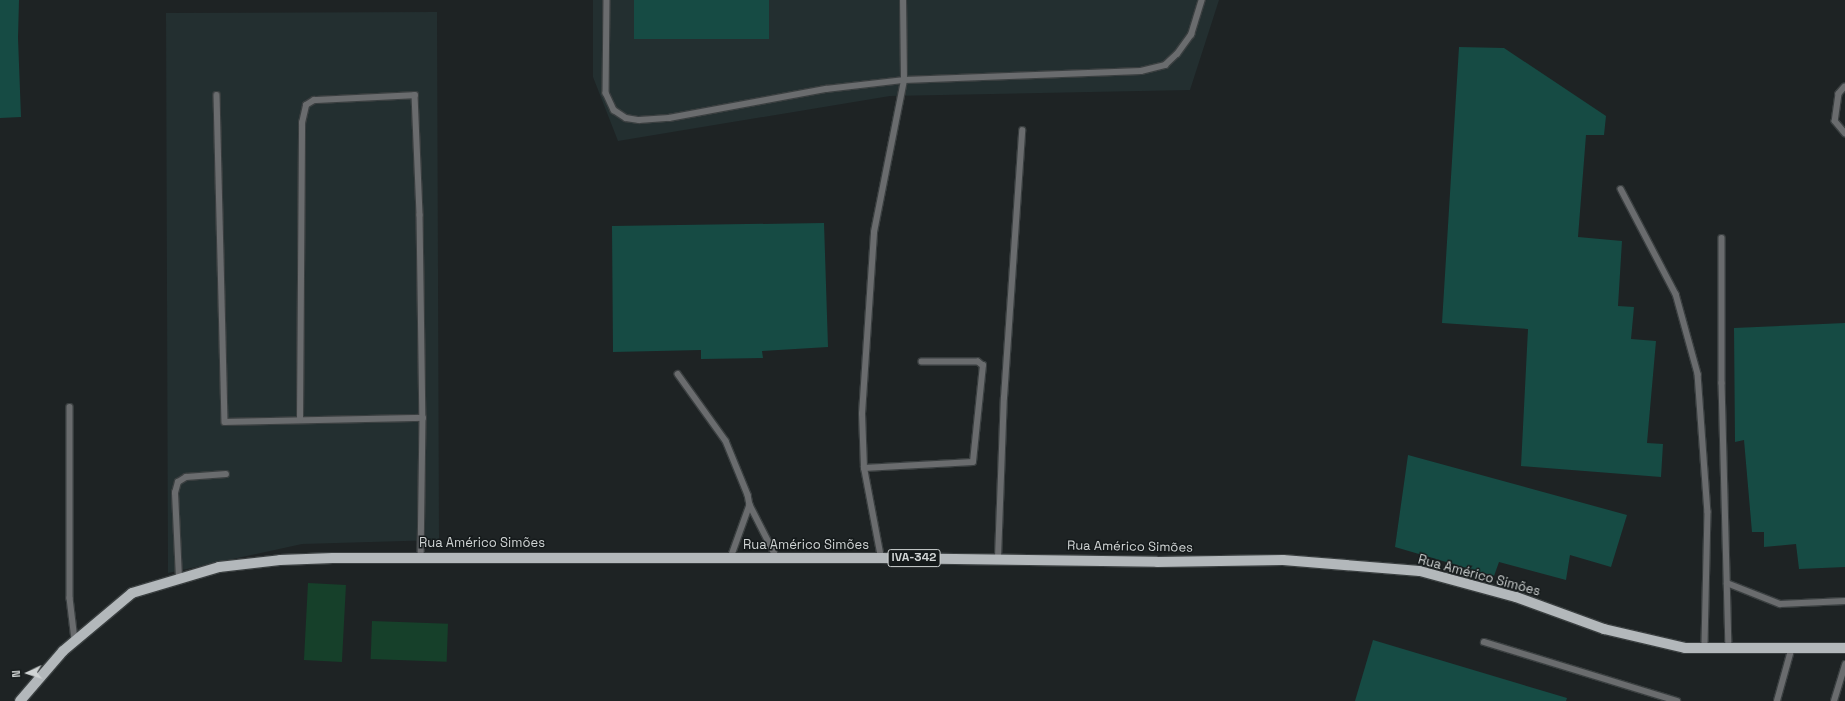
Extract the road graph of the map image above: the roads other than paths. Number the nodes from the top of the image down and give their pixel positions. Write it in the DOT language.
graph roads {
  1 [pos="606,0"];
  2 [pos="903,0"];
  3 [pos="1202,0"];
  4 [pos="904,80"];
  5 [pos="1845,87"];
  6 [pos="217,95"];
  7 [pos="1022,131"];
  8 [pos="1845,133"];
  9 [pos="1621,189"];
  10 [pos="1722,238"];
  11 [pos="922,362"];
  12 [pos="678,374"];
  13 [pos="70,407"];
  14 [pos="423,418"];
  15 [pos="300,420"];
  16 [pos="864,468"];
  17 [pos="226,474"];
  18 [pos="750,505"];
  19 [pos="421,556"];
  20 [pos="731,558"];
  21 [pos="777,558"];
  22 [pos="882,558"];
  23 [pos="998,558"];
  24 [pos="179,578"];
  25 [pos="1727,583"];
  26 [pos="1845,602"];
  27 [pos="75,640"];
  28 [pos="1484,642"];
  29 [pos="1705,647"];
  30 [pos="1729,647"];
  31 [pos="1792,648"];
  32 [pos="1845,648"];
  33 [pos="1845,665"];
  34 [pos="20,701"];
  35 [pos="1677,701"];
  36 [pos="1777,701"];
  37 [pos="1834,701"];
  1 -- 4 [label="lane"];
  2 -- 4 [label="lane"];
  3 -- 4 [label="lane"];
  4 -- 16 [label="lane"];
  5 -- 8 [label="lane"];
  6 -- 15 [label="lane"];
  7 -- 23 [label="lane"];
  9 -- 29 [label="lane"];
  10 -- 25 [label="lane"];
  11 -- 16 [label="lane"];
  12 -- 18 [label="lane"];
  13 -- 27 [label="lane"];
  14 -- 15 [label="lane"];
  14 -- 15 [label="lane"];
  14 -- 19 [label="lane"];
  16 -- 22 [label="lane"];
  17 -- 24 [label="lane"];
  18 -- 20 [label="lane"];
  18 -- 21 [label="lane"];
  19 -- 20 [label="main road, Rua Américo Simões / IVA-342"];
  19 -- 24 [label="main road, Rua Américo Simões / IVA-342"];
  20 -- 21 [label="main road, Rua Américo Simões / IVA-342"];
  21 -- 22 [label="main road, Rua Américo Simões / IVA-342"];
  22 -- 23 [label="main road, Rua Américo Simões / IVA-342"];
  23 -- 29 [label="main road, Rua Américo Simões / IVA-342"];
  24 -- 27 [label="main road, Rua Américo Simões / IVA-342"];
  25 -- 26 [label="lane"];
  25 -- 30 [label="lane"];
  27 -- 34 [label="main road, Rua Américo Simões / IVA-342"];
  28 -- 35 [label="lane"];
  29 -- 30 [label="main road, Rua Américo Simões / IVA-342"];
  30 -- 31 [label="main road, Rua Américo Simões / IVA-342"];
  31 -- 32 [label="main road, Rua Américo Simões / IVA-342"];
  31 -- 36 [label="lane"];
  33 -- 37 [label="lane"];
}
